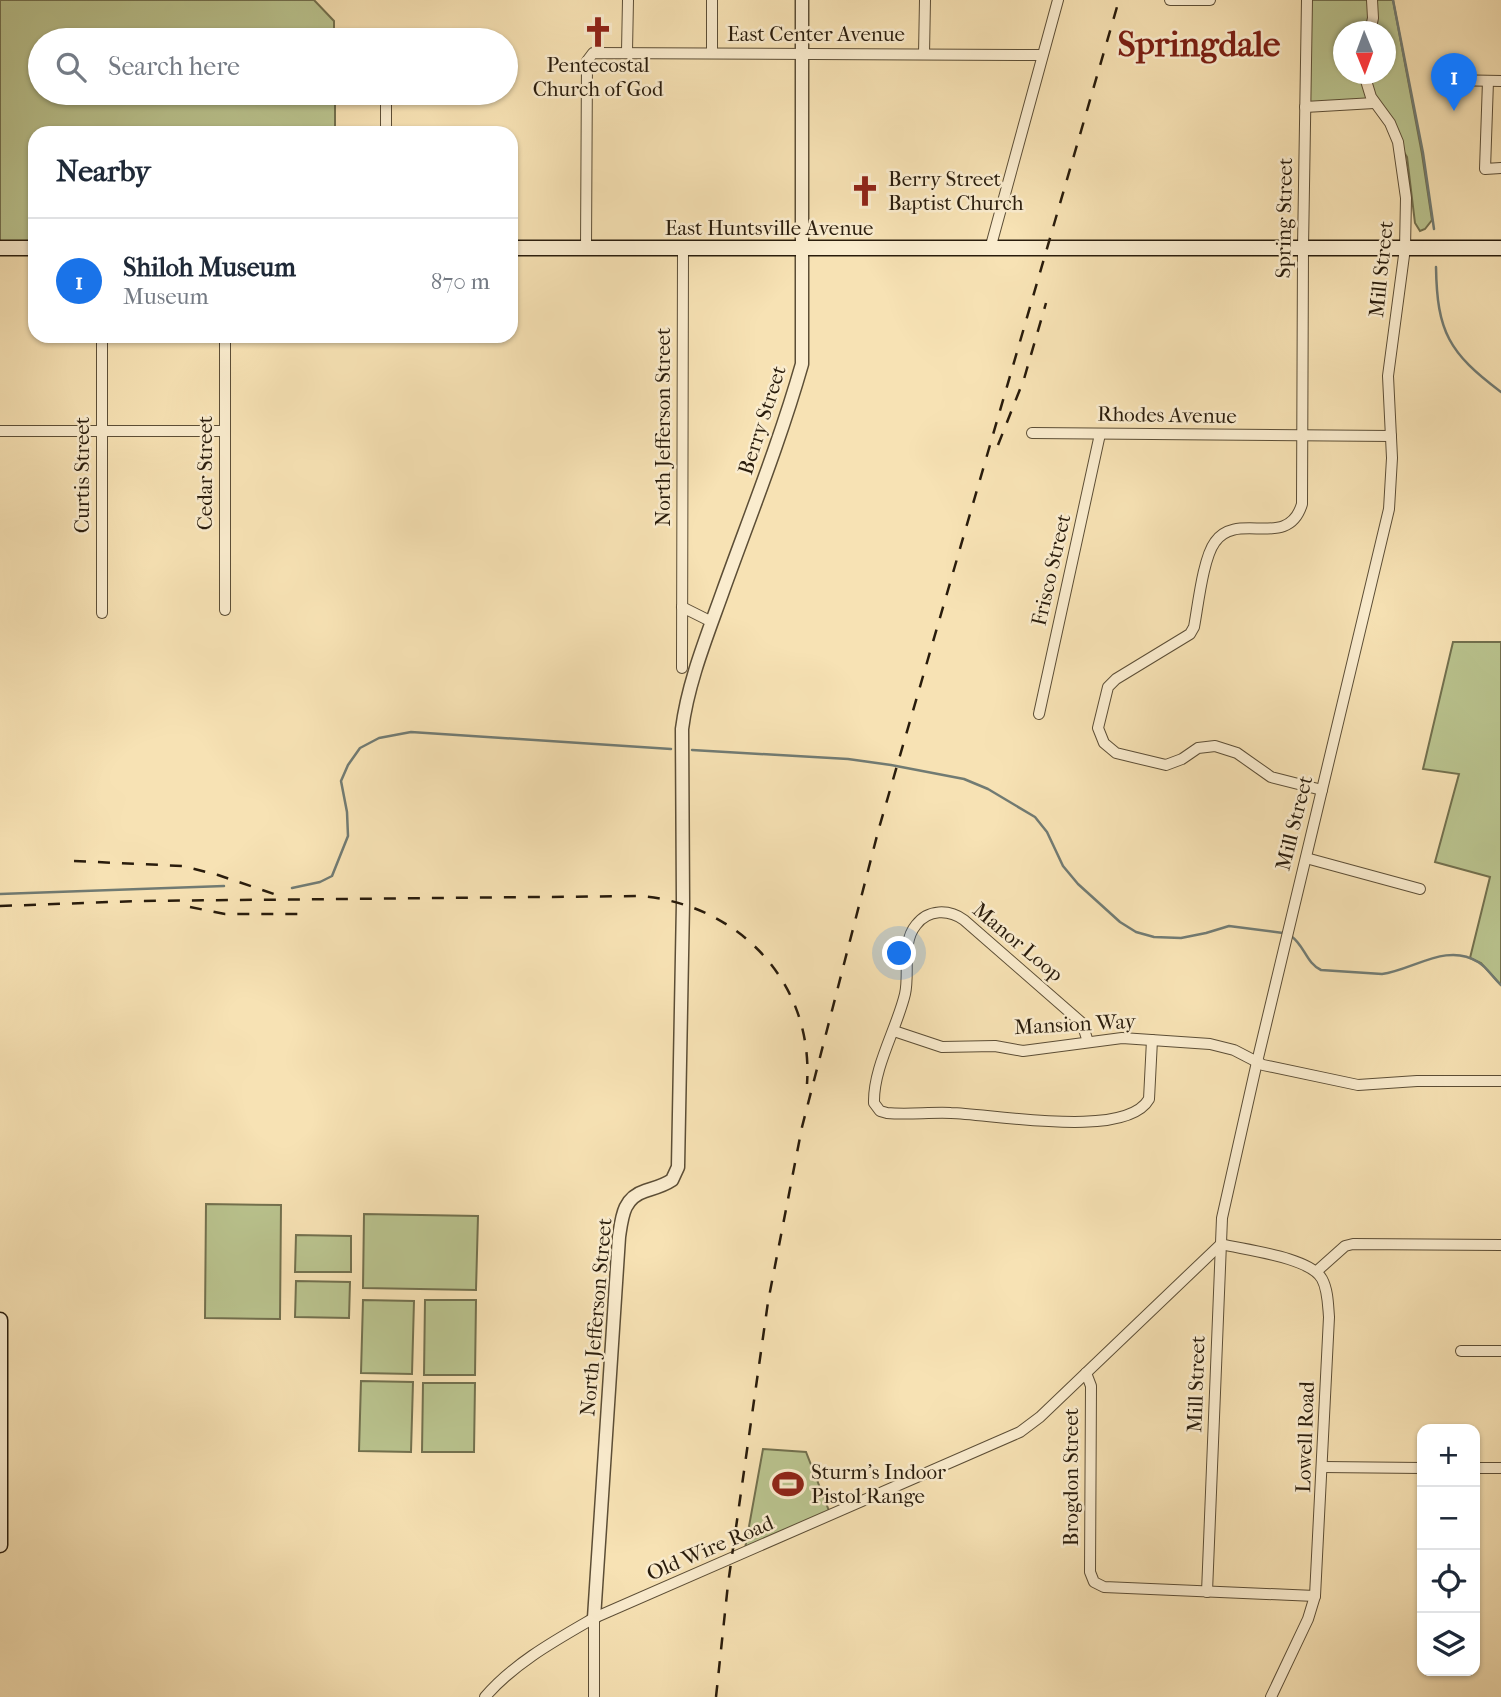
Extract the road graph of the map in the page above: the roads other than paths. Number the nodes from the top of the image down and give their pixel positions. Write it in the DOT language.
graph roads {
  1 [pos="628,0"];
  2 [pos="712,0"];
  3 [pos="802,0"];
  4 [pos="926,0"];
  5 [pos="1058,0"];
  6 [pos="1170,0"];
  7 [pos="1210,0"];
  8 [pos="1307,0"];
  9 [pos="1372,0"];
  10 [pos="1372,21"];
  11 [pos="627,51"];
  12 [pos="712,52"];
  13 [pos="802,52"];
  14 [pos="924,54"];
  15 [pos="1042,55"];
  16 [pos="1447,80"];
  17 [pos="1488,81"];
  18 [pos="1501,81"];
  19 [pos="1367,84"];
  20 [pos="1374,103"];
  21 [pos="386,105"];
  22 [pos="1305,107"];
  23 [pos="386,126"];
  24 [pos="1501,169"];
  25 [pos="0,248"];
  26 [pos="28,248"];
  27 [pos="518,248"];
  28 [pos="586,248"];
  29 [pos="683,248"];
  30 [pos="1303,248"];
  31 [pos="1405,248"];
  32 [pos="1501,248"];
  33 [pos="803,249"];
  34 [pos="990,249"];
  35 [pos="102,343"];
  36 [pos="225,343"];
  37 [pos="0,431"];
  38 [pos="102,431"];
  39 [pos="225,431"];
  40 [pos="1032,433"];
  41 [pos="1100,434"];
  42 [pos="1302,436"];
  43 [pos="1391,436"];
  44 [pos="682,607"];
  45 [pos="225,610"];
  46 [pos="102,613"];
  47 [pos="712,622"];
  48 [pos="682,668"];
  49 [pos="1039,714"];
  50 [pos="681,755"];
  51 [pos="1322,790"];
  52 [pos="1306,858"];
  53 [pos="1420,889"];
  54 [pos="894,1031"];
  55 [pos="1152,1040"];
  56 [pos="1088,1042"];
  57 [pos="1257,1062"];
  58 [pos="1501,1081"];
  59 [pos="1220,1244"];
  60 [pos="1501,1245"];
  61 [pos="1317,1271"];
  62 [pos="0,1320"];
  63 [pos="1461,1351"];
  64 [pos="1501,1351"];
  65 [pos="1086,1373"];
  66 [pos="1323,1467"];
  67 [pos="1417,1468"];
  68 [pos="1480,1468"];
  69 [pos="1501,1468"];
  70 [pos="0,1545"];
  71 [pos="1207,1592"];
  72 [pos="1315,1596"];
  73 [pos="594,1618"];
  74 [pos="485,1697"];
  75 [pos="594,1697"];
  76 [pos="1271,1697"];
  1 -- 11 [label="street"];
  2 -- 12 [label="street"];
  3 -- 13 [label="street, Berry Street"];
  4 -- 14 [label="street"];
  5 -- 15 [label="street"];
  6 -- 7 [label="street"];
  8 -- 22 [label="street, Spring Street"];
  9 -- 10 [label="street"];
  11 -- 12 [label="street, East Center Avenue"];
  11 -- 28 [label="street, East Center Avenue"];
  12 -- 13 [label="street, East Center Avenue"];
  13 -- 14 [label="street, East Center Avenue"];
  13 -- 33 [label="street, Berry Street"];
  14 -- 15 [label="street, East Center Avenue"];
  15 -- 34 [label="street"];
  16 -- 17 [label="street"];
  17 -- 18 [label="street"];
  17 -- 24 [label="street"];
  19 -- 20 [label="street, Mill Street"];
  20 -- 22 [label="street"];
  20 -- 31 [label="street, Mill Street"];
  21 -- 23 [label="street"];
  22 -- 30 [label="street, Spring Street"];
  25 -- 26 [label="main road"];
  27 -- 28 [label="main road, East Huntsville Avenue"];
  28 -- 29 [label="main road, East Huntsville Avenue"];
  29 -- 33 [label="main road, East Huntsville Avenue"];
  29 -- 44 [label="street, North Jefferson Street"];
  30 -- 31 [label="main road, East Huntsville Avenue"];
  30 -- 34 [label="main road, East Huntsville Avenue"];
  30 -- 42 [label="street, Spring Street"];
  31 -- 32 [label="main road, East Huntsville Avenue"];
  31 -- 43 [label="street, Mill Street"];
  33 -- 34 [label="main road, East Huntsville Avenue"];
  33 -- 47 [label="street, Berry Street"];
  35 -- 38 [label="street, Curtis Street"];
  36 -- 39 [label="street, Cedar Street"];
  37 -- 38 [label="street"];
  38 -- 39 [label="street"];
  38 -- 46 [label="street, Curtis Street"];
  39 -- 45 [label="street, Cedar Street"];
  40 -- 41 [label="street, Rhodes Avenue"];
  41 -- 42 [label="street, Rhodes Avenue"];
  41 -- 49 [label="street, Frisco Street"];
  42 -- 43 [label="street, Rhodes Avenue"];
  42 -- 51 [label="street"];
  43 -- 51 [label="street, Mill Street"];
  44 -- 47 [label="street"];
  44 -- 48 [label="street, North Jefferson Street"];
  47 -- 50 [label="street, Berry Street"];
  50 -- 73 [label="street, North Jefferson Street"];
  51 -- 52 [label="street, Mill Street"];
  52 -- 53 [label="street"];
  52 -- 57 [label="street, Mill Street"];
  54 -- 55 [label="street, Manor Loop"];
  54 -- 56 [label="street, Mansion Way"];
  54 -- 56 [label="street, Manor Loop"];
  55 -- 56 [label="street, Mansion Way"];
  55 -- 57 [label="street, Mansion Way"];
  57 -- 58 [label="street, Mansion Way"];
  57 -- 59 [label="street, Mill Street"];
  59 -- 61 [label="street"];
  59 -- 65 [label="street, Old Wire Road"];
  59 -- 71 [label="street, Mill Street"];
  60 -- 61 [label="street"];
  61 -- 66 [label="street, Lowell Road"];
  62 -- 70 [label="main road"];
  63 -- 64 [label="street"];
  65 -- 71 [label="street, Brogdon Street"];
  65 -- 73 [label="street, Old Wire Road"];
  66 -- 67 [label="street"];
  66 -- 72 [label="street, Lowell Road"];
  68 -- 69 [label="street"];
  71 -- 72 [label="street"];
  72 -- 76 [label="street, Lowell Road"];
  73 -- 74 [label="street, Old Wire Road"];
  73 -- 75 [label="street"];
}
